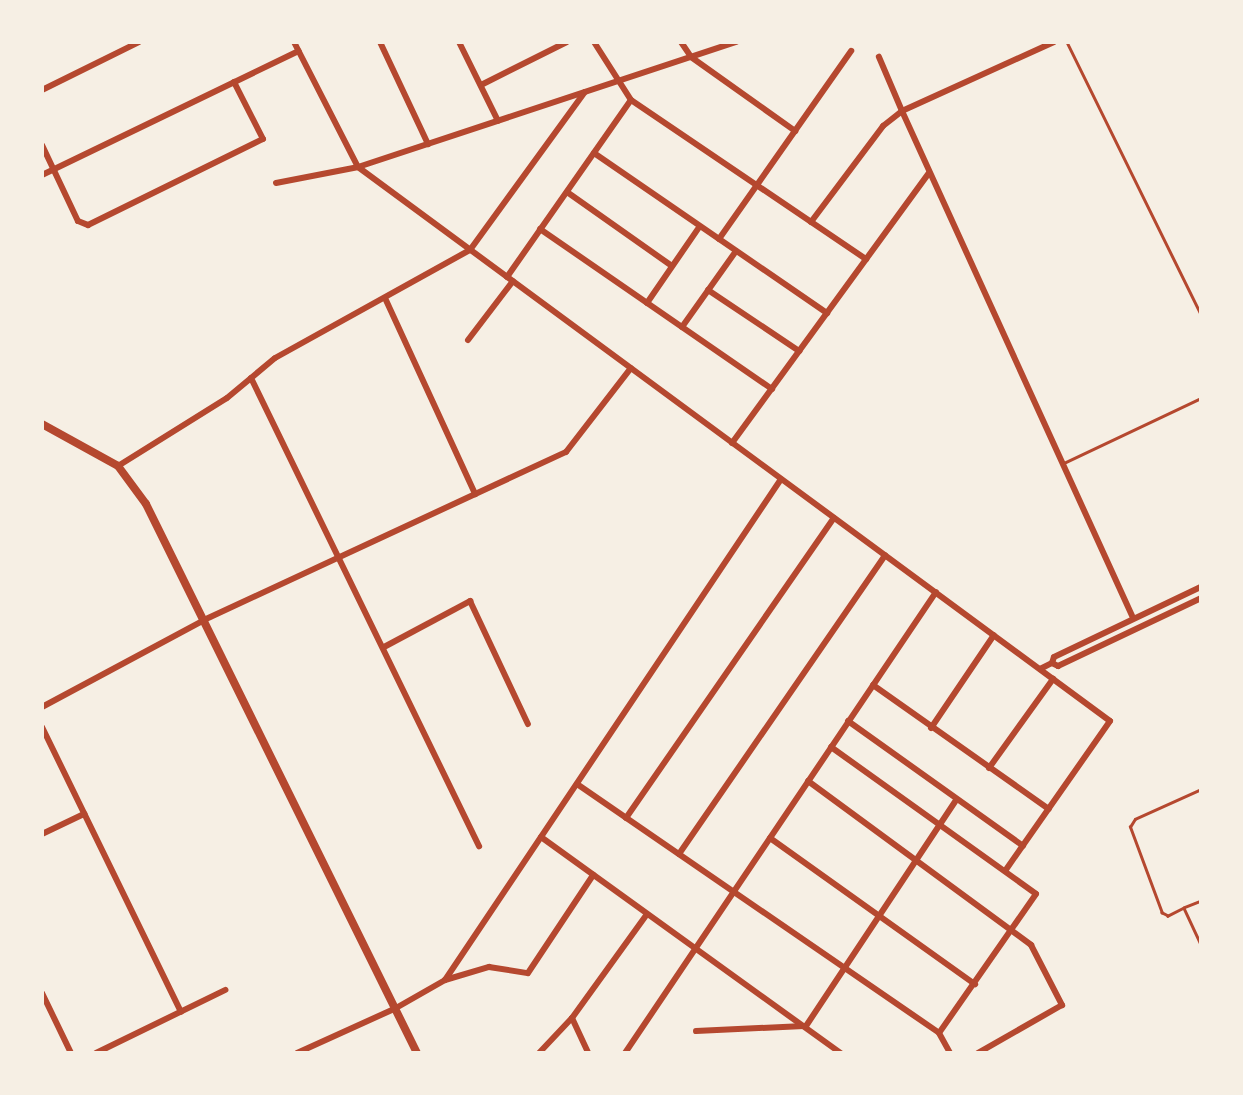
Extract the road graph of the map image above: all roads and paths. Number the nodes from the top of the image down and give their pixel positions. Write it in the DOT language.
graph roads {
  1 [pos="139,42"];
  2 [pos="294,42"];
  3 [pos="380,42"];
  4 [pos="459,42"];
  5 [pos="567,42"];
  6 [pos="594,42"];
  7 [pos="681,42"];
  8 [pos="737,42"];
  9 [pos="1054,42"];
  10 [pos="1067,42"];
  11 [pos="299,51"];
  12 [pos="851,51"];
  13 [pos="691,57"];
  14 [pos="879,57"];
  15 [pos="617,81"];
  16 [pos="234,82"];
  17 [pos="481,85"];
  18 [pos="42,90"];
  19 [pos="585,92"];
  20 [pos="631,100"];
  21 [pos="902,111"];
  22 [pos="498,121"];
  23 [pos="795,131"];
  24 [pos="428,144"];
  25 [pos="42,145"];
  26 [pos="594,153"];
  27 [pos="358,167"];
  28 [pos="54,169"];
  29 [pos="929,173"];
  30 [pos="42,175"];
  31 [pos="276,183"];
  32 [pos="757,185"];
  33 [pos="567,192"];
  34 [pos="811,222"];
  35 [pos="700,226"];
  36 [pos="540,229"];
  37 [pos="719,239"];
  38 [pos="470,250"];
  39 [pos="736,251"];
  40 [pos="866,259"];
  41 [pos="672,266"];
  42 [pos="510,279"];
  43 [pos="708,290"];
  44 [pos="385,298"];
  45 [pos="647,303"];
  46 [pos="827,313"];
  47 [pos="1201,314"];
  48 [pos="682,327"];
  49 [pos="468,340"];
  50 [pos="799,351"];
  51 [pos="631,368"];
  52 [pos="251,379"];
  53 [pos="772,389"];
  54 [pos="1201,398"];
  55 [pos="42,424"];
  56 [pos="732,443"];
  57 [pos="1065,463"];
  58 [pos="118,466"];
  59 [pos="781,479"];
  60 [pos="475,494"];
  61 [pos="834,518"];
  62 [pos="885,555"];
  63 [pos="340,557"];
  64 [pos="1201,587"];
  65 [pos="936,592"];
  66 [pos="1201,598"];
  67 [pos="1133,618"];
  68 [pos="206,620"];
  69 [pos="993,635"];
  70 [pos="384,647"];
  71 [pos="1052,663"];
  72 [pos="1040,669"];
  73 [pos="1053,679"];
  74 [pos="873,685"];
  75 [pos="42,707"];
  76 [pos="848,721"];
  77 [pos="527,724"];
  78 [pos="42,727"];
  79 [pos="931,728"];
  80 [pos="831,747"];
  81 [pos="989,768"];
  82 [pos="808,781"];
  83 [pos="577,784"];
  84 [pos="1201,789"];
  85 [pos="956,800"];
  86 [pos="1049,809"];
  87 [pos="84,814"];
  88 [pos="626,818"];
  89 [pos="939,824"];
  90 [pos="42,834"];
  91 [pos="541,836"];
  92 [pos="770,838"];
  93 [pos="478,846"];
  94 [pos="1023,846"];
  95 [pos="679,854"];
  96 [pos="916,859"];
  97 [pos="1005,871"];
  98 [pos="593,875"];
  99 [pos="734,892"];
  100 [pos="1201,901"];
  101 [pos="1184,908"];
  102 [pos="647,914"];
  103 [pos="879,915"];
  104 [pos="1014,929"];
  105 [pos="1201,944"];
  106 [pos="695,949"];
  107 [pos="844,968"];
  108 [pos="445,980"];
  109 [pos="975,984"];
  110 [pos="225,990"];
  111 [pos="42,993"];
  112 [pos="396,1008"];
  113 [pos="181,1012"];
  114 [pos="572,1018"];
  115 [pos="806,1026"];
  116 [pos="696,1031"];
  117 [pos="939,1033"];
  118 [pos="71,1053"];
  119 [pos="96,1053"];
  120 [pos="297,1053"];
  121 [pos="417,1053"];
  122 [pos="539,1053"];
  123 [pos="588,1053"];
  124 [pos="625,1053"];
  125 [pos="841,1053"];
  126 [pos="950,1053"];
  127 [pos="978,1053"];
  1 -- 18 [label="street"];
  2 -- 11 [label="street"];
  3 -- 24 [label="street"];
  4 -- 17 [label="street"];
  5 -- 17 [label="street"];
  6 -- 15 [label="street"];
  7 -- 13 [label="street"];
  8 -- 13 [label="street"];
  9 -- 21 [label="street"];
  10 -- 47 [label="lane"];
  11 -- 16 [label="street"];
  11 -- 27 [label="street"];
  12 -- 23 [label="street"];
  13 -- 15 [label="street"];
  13 -- 23 [label="street"];
  14 -- 21 [label="street"];
  15 -- 19 [label="street"];
  15 -- 20 [label="street"];
  16 -- 28 [label="street"];
  16 -- 28 [label="street"];
  17 -- 22 [label="street"];
  19 -- 22 [label="street"];
  19 -- 38 [label="street"];
  20 -- 26 [label="street"];
  20 -- 32 [label="street"];
  21 -- 29 [label="street"];
  21 -- 34 [label="street"];
  22 -- 24 [label="street"];
  23 -- 32 [label="street"];
  24 -- 27 [label="street"];
  25 -- 28 [label="street"];
  26 -- 33 [label="street"];
  26 -- 35 [label="street"];
  27 -- 31 [label="street"];
  27 -- 38 [label="street"];
  28 -- 30 [label="street"];
  29 -- 40 [label="street"];
  29 -- 57 [label="street"];
  32 -- 34 [label="street"];
  32 -- 37 [label="street"];
  33 -- 36 [label="street"];
  33 -- 41 [label="street"];
  34 -- 40 [label="street"];
  35 -- 37 [label="street"];
  35 -- 41 [label="street"];
  36 -- 42 [label="street"];
  36 -- 45 [label="street"];
  37 -- 39 [label="street"];
  38 -- 42 [label="street"];
  38 -- 44 [label="street"];
  39 -- 43 [label="street"];
  39 -- 46 [label="street"];
  40 -- 46 [label="street"];
  41 -- 45 [label="street"];
  42 -- 49 [label="street"];
  42 -- 51 [label="street"];
  43 -- 48 [label="street"];
  43 -- 50 [label="street"];
  44 -- 52 [label="street"];
  44 -- 60 [label="street"];
  45 -- 48 [label="street"];
  46 -- 50 [label="street"];
  48 -- 53 [label="street"];
  50 -- 53 [label="street"];
  51 -- 56 [label="street"];
  51 -- 60 [label="street"];
  52 -- 58 [label="street"];
  52 -- 63 [label="street"];
  53 -- 56 [label="street"];
  54 -- 57 [label="lane"];
  55 -- 58 [label="street"];
  56 -- 59 [label="street"];
  57 -- 67 [label="street"];
  58 -- 68 [label="street"];
  59 -- 61 [label="street"];
  59 -- 83 [label="street"];
  60 -- 63 [label="street"];
  61 -- 62 [label="street"];
  61 -- 88 [label="street"];
  62 -- 65 [label="street"];
  62 -- 95 [label="street"];
  63 -- 68 [label="street"];
  63 -- 70 [label="street"];
  64 -- 67 [label="street"];
  65 -- 69 [label="street"];
  65 -- 74 [label="street"];
  66 -- 71 [label="street"];
  67 -- 71 [label="street"];
  68 -- 75 [label="street"];
  68 -- 112 [label="street"];
  69 -- 72 [label="street"];
  69 -- 79 [label="street"];
  70 -- 77 [label="street"];
  70 -- 93 [label="street"];
  71 -- 72 [label="street"];
  72 -- 73 [label="street"];
  73 -- 81 [label="street"];
  73 -- 86 [label="street"];
  74 -- 76 [label="street"];
  74 -- 79 [label="street"];
  76 -- 80 [label="street"];
  76 -- 85 [label="street"];
  78 -- 87 [label="street"];
  79 -- 81 [label="street"];
  80 -- 82 [label="street"];
  80 -- 89 [label="street"];
  81 -- 86 [label="street"];
  82 -- 92 [label="street"];
  82 -- 96 [label="street"];
  83 -- 88 [label="street"];
  83 -- 91 [label="street"];
  84 -- 101 [label="lane"];
  85 -- 89 [label="street"];
  85 -- 94 [label="street"];
  86 -- 94 [label="street"];
  87 -- 90 [label="street"];
  87 -- 113 [label="street"];
  88 -- 95 [label="street"];
  89 -- 96 [label="street"];
  89 -- 97 [label="street"];
  91 -- 98 [label="street"];
  91 -- 108 [label="street"];
  92 -- 99 [label="street"];
  92 -- 103 [label="street"];
  94 -- 97 [label="street"];
  95 -- 99 [label="street"];
  96 -- 103 [label="street"];
  96 -- 104 [label="street"];
  97 -- 104 [label="street"];
  98 -- 102 [label="street"];
  98 -- 108 [label="street"];
  99 -- 106 [label="street"];
  99 -- 107 [label="street"];
  100 -- 101 [label="lane"];
  101 -- 105 [label="lane"];
  102 -- 106 [label="street"];
  102 -- 114 [label="street"];
  103 -- 107 [label="street"];
  103 -- 109 [label="street"];
  104 -- 109 [label="street"];
  104 -- 127 [label="street"];
  106 -- 115 [label="street"];
  106 -- 124 [label="street"];
  107 -- 115 [label="street"];
  107 -- 117 [label="street"];
  108 -- 112 [label="street"];
  109 -- 117 [label="street"];
  110 -- 113 [label="street"];
  111 -- 118 [label="street"];
  112 -- 120 [label="street"];
  112 -- 121 [label="street"];
  113 -- 119 [label="street"];
  114 -- 122 [label="street"];
  114 -- 123 [label="street"];
  115 -- 116 [label="street"];
  115 -- 125 [label="street"];
  117 -- 126 [label="street"];
}
